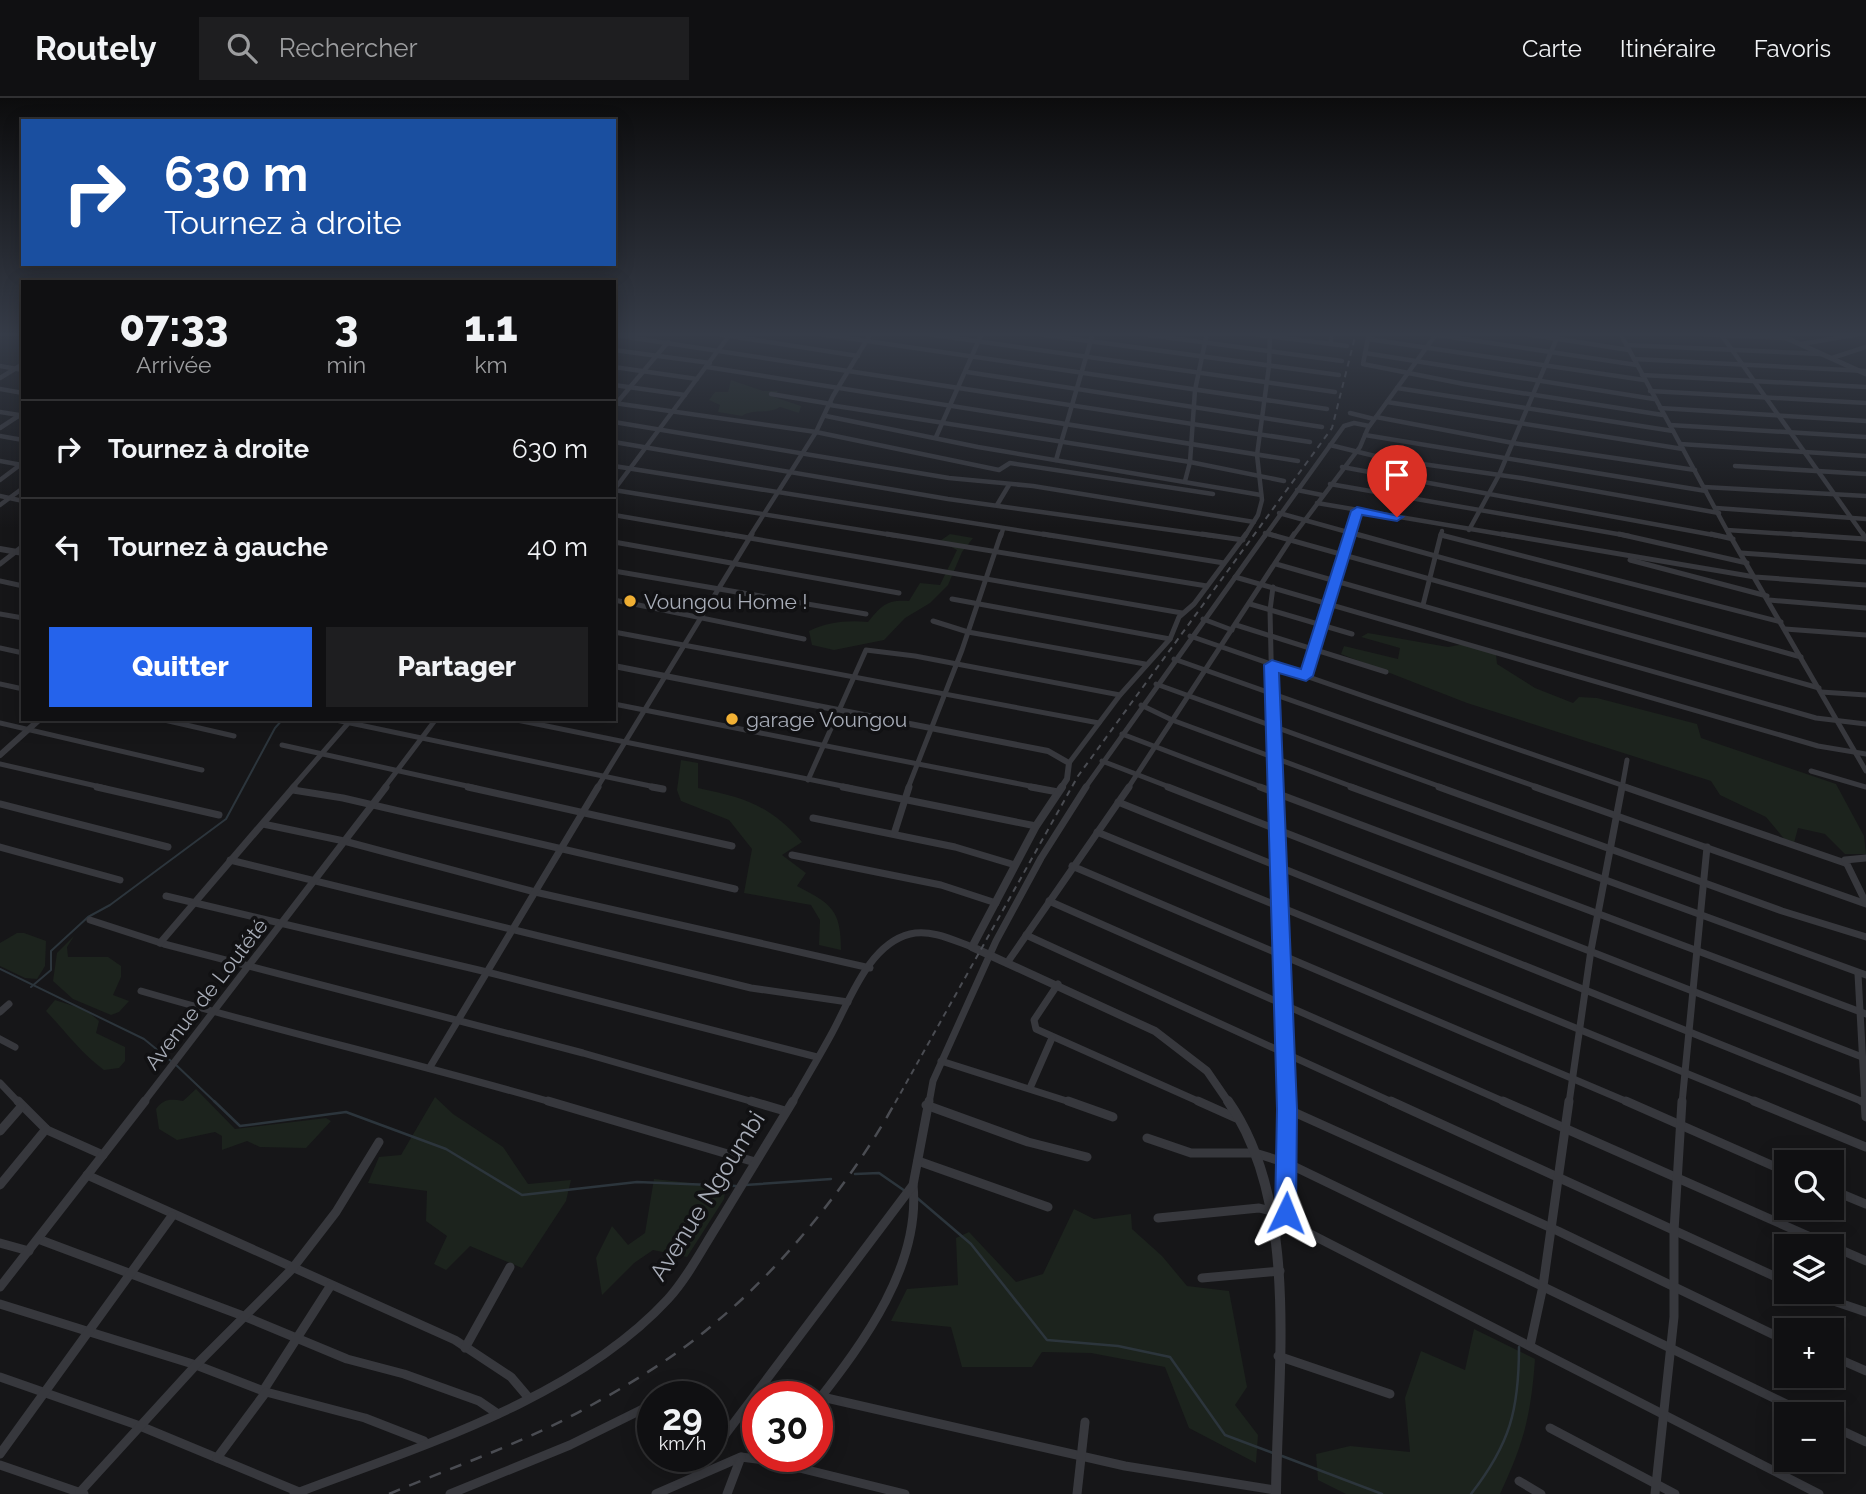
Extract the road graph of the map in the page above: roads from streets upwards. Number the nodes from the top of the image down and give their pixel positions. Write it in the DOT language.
graph roads {
  1 [pos="683,398"];
  2 [pos="793,398"];
  3 [pos="833,398"];
  4 [pos="899,398"];
  5 [pos="954,398"];
  6 [pos="1014,398"];
  7 [pos="1072,398"];
  8 [pos="1136,398"];
  9 [pos="1195,398"];
  10 [pos="1257,398"];
  11 [pos="1390,398"];
  12 [pos="1460,398"];
  13 [pos="1531,398"];
  14 [pos="1558,398"];
  15 [pos="1649,398"];
  16 [pos="1767,398"];
  17 [pos="1770,398"];
  18 [pos="1264,399"];
  19 [pos="1654,399"];
  20 [pos="1387,402"];
  21 [pos="1866,403"];
  22 [pos="616,404"];
  23 [pos="830,405"];
  24 [pos="951,406"];
  25 [pos="1069,407"];
  26 [pos="1194,407"];
  27 [pos="1660,408"];
  28 [pos="1327,409"];
  29 [pos="1527,409"];
  30 [pos="0,412"];
  31 [pos="673,412"];
  32 [pos="1350,413"];
  33 [pos="21,415"];
  34 [pos="1663,415"];
  35 [pos="1779,415"];
  36 [pos="21,416"];
  37 [pos="826,416"];
  38 [pos="1262,417"];
  39 [pos="1375,418"];
  40 [pos="1866,421"];
  41 [pos="616,422"];
  42 [pos="943,424"];
  43 [pos="1065,425"];
  44 [pos="1521,425"];
  45 [pos="1194,426"];
  46 [pos="1369,426"];
  47 [pos="1322,427"];
  48 [pos="0,428"];
  49 [pos="1671,428"];
  50 [pos="660,429"];
  51 [pos="816,432"];
  52 [pos="1792,433"];
  53 [pos="1260,435"];
  54 [pos="1365,435"];
  55 [pos="0,436"];
  56 [pos="936,437"];
  57 [pos="1866,437"];
  58 [pos="21,440"];
  59 [pos="616,442"];
  60 [pos="1310,442"];
  61 [pos="1060,443"];
  62 [pos="1513,443"];
  63 [pos="963,444"];
  64 [pos="1191,444"];
  65 [pos="1330,445"];
  66 [pos="1681,446"];
  67 [pos="647,447"];
  68 [pos="802,451"];
  69 [pos="1805,451"];
  70 [pos="1355,452"];
  71 [pos="1257,455"];
  72 [pos="1866,456"];
  73 [pos="1506,458"];
  74 [pos="956,460"];
  75 [pos="1056,460"];
  76 [pos="0,461"];
  77 [pos="1298,461"];
  78 [pos="1190,462"];
  79 [pos="21,465"];
  80 [pos="21,466"];
  81 [pos="616,466"];
  82 [pos="1735,466"];
  83 [pos="1342,467"];
  84 [pos="631,468"];
  85 [pos="790,470"];
  86 [pos="999,470"];
  87 [pos="1695,470"];
  88 [pos="1820,472"];
  89 [pos="1258,474"];
  90 [pos="1866,474"];
  91 [pos="1499,475"];
  92 [pos="0,480"];
  93 [pos="1185,481"];
  94 [pos="1284,481"];
  95 [pos="1330,484"];
  96 [pos="1007,485"];
  97 [pos="616,487"];
  98 [pos="1705,489"];
  99 [pos="21,490"];
  100 [pos="616,490"];
  101 [pos="1297,490"];
  102 [pos="777,492"];
  103 [pos="1213,494"];
  104 [pos="1834,494"];
  105 [pos="1261,495"];
  106 [pos="1322,495"];
  107 [pos="1489,495"];
  108 [pos="0,496"];
  109 [pos="1866,496"];
  110 [pos="10,498"];
  111 [pos="21,501"];
  112 [pos="1317,503"];
  113 [pos="0,505"];
  114 [pos="998,505"];
  115 [pos="1480,510"];
  116 [pos="1357,511"];
  117 [pos="1718,511"];
  118 [pos="1279,513"];
  119 [pos="764,514"];
  120 [pos="616,515"];
  121 [pos="1850,518"];
  122 [pos="1866,519"];
  123 [pos="1305,520"];
  124 [pos="1254,522"];
  125 [pos="1443,525"];
  126 [pos="1003,529"];
  127 [pos="1469,530"];
  128 [pos="1727,530"];
  129 [pos="1351,532"];
  130 [pos="1265,533"];
  131 [pos="1441,535"];
  132 [pos="750,537"];
  133 [pos="1291,539"];
  134 [pos="1733,539"];
  135 [pos="1866,539"];
  136 [pos="1243,540"];
  137 [pos="616,542"];
  138 [pos="0,549"];
  139 [pos="19,552"];
  140 [pos="995,553"];
  141 [pos="1609,554"];
  142 [pos="1741,554"];
  143 [pos="1344,556"];
  144 [pos="1435,556"];
  145 [pos="734,562"];
  146 [pos="1866,562"];
  147 [pos="1224,563"];
  148 [pos="1748,563"];
  149 [pos="0,564"];
  150 [pos="1276,564"];
  151 [pos="616,571"];
  152 [pos="986,577"];
  153 [pos="1235,577"];
  154 [pos="1755,577"];
  155 [pos="1336,579"];
  156 [pos="1430,580"];
  157 [pos="0,582"];
  158 [pos="1262,584"];
  159 [pos="1866,585"];
  160 [pos="21,586"];
  161 [pos="1207,586"];
  162 [pos="1273,587"];
  163 [pos="718,589"];
  164 [pos="899,593"];
  165 [pos="1768,598"];
  166 [pos="952,599"];
  167 [pos="616,600"];
  168 [pos="1327,602"];
  169 [pos="977,604"];
  170 [pos="1250,604"];
  171 [pos="1423,605"];
  172 [pos="1866,608"];
  173 [pos="1270,610"];
  174 [pos="1182,612"];
  175 [pos="0,614"];
  176 [pos="866,614"];
  177 [pos="700,616"];
  178 [pos="21,618"];
  179 [pos="1203,619"];
  180 [pos="933,621"];
  181 [pos="1320,625"];
  182 [pos="1783,626"];
  183 [pos="1234,627"];
  184 [pos="616,632"];
  185 [pos="968,632"];
  186 [pos="1352,634"];
  187 [pos="1866,635"];
  188 [pos="1190,636"];
  189 [pos="1272,637"];
  190 [pos="804,639"];
  191 [pos="1170,639"];
  192 [pos="684,644"];
  193 [pos="1221,647"];
  194 [pos="0,648"];
  195 [pos="1312,649"];
  196 [pos="21,653"];
  197 [pos="1801,657"];
  198 [pos="1174,659"];
  199 [pos="957,664"];
  200 [pos="1145,664"];
  201 [pos="1272,665"];
  202 [pos="616,666"];
  203 [pos="1205,671"];
  204 [pos="1386,672"];
  205 [pos="664,676"];
  206 [pos="853,676"];
  207 [pos="1306,676"];
  208 [pos="0,684"];
  209 [pos="1156,684"];
  210 [pos="21,689"];
  211 [pos="1820,690"];
  212 [pos="1272,694"];
  213 [pos="944,695"];
  214 [pos="1120,695"];
  215 [pos="1866,695"];
  216 [pos="1189,696"];
  217 [pos="616,704"];
  218 [pos="1141,705"];
  219 [pos="644,710"];
  220 [pos="837,710"];
  221 [pos="1172,720"];
  222 [pos="38,721"];
  223 [pos="169,721"];
  224 [pos="350,721"];
  225 [pos="355,721"];
  226 [pos="434,721"];
  227 [pos="522,721"];
  228 [pos="1838,721"];
  229 [pos="0,723"];
  230 [pos="1099,723"];
  231 [pos="1866,724"];
  232 [pos="931,726"];
  233 [pos="1272,726"];
  234 [pos="29,730"];
  235 [pos="1122,734"];
  236 [pos="234,736"];
  237 [pos="422,737"];
  238 [pos="625,741"];
  239 [pos="282,745"];
  240 [pos="822,745"];
  241 [pos="1155,747"];
  242 [pos="1856,753"];
  243 [pos="1866,754"];
  244 [pos="0,755"];
  245 [pos="322,755"];
  246 [pos="1275,759"];
  247 [pos="1627,760"];
  248 [pos="1102,761"];
  249 [pos="1069,763"];
  250 [pos="0,764"];
  251 [pos="916,764"];
  252 [pos="202,770"];
  253 [pos="398,771"];
  254 [pos="1811,771"];
  255 [pos="1866,771"];
  256 [pos="605,775"];
  257 [pos="1136,775"];
  258 [pos="808,780"];
  259 [pos="1623,785"];
  260 [pos="1866,787"];
  261 [pos="663,789"];
  262 [pos="293,790"];
  263 [pos="1058,792"];
  264 [pos="1276,794"];
  265 [pos="906,799"];
  266 [pos="1118,802"];
  267 [pos="0,804"];
  268 [pos="372,805"];
  269 [pos="582,813"];
  270 [pos="219,815"];
  271 [pos="1616,815"];
  272 [pos="813,818"];
  273 [pos="263,824"];
  274 [pos="1036,826"];
  275 [pos="1276,827"];
  276 [pos="1097,832"];
  277 [pos="894,834"];
  278 [pos="344,841"];
  279 [pos="168,846"];
  280 [pos="732,846"];
  281 [pos="0,847"];
  282 [pos="1610,847"];
  283 [pos="1707,847"];
  284 [pos="560,850"];
  285 [pos="792,855"];
  286 [pos="1866,858"];
  287 [pos="230,860"];
  288 [pos="1847,861"];
  289 [pos="1015,865"];
  290 [pos="1072,866"];
  291 [pos="1279,868"];
  292 [pos="120,880"];
  293 [pos="1604,881"];
  294 [pos="1704,881"];
  295 [pos="313,883"];
  296 [pos="735,889"];
  297 [pos="535,892"];
  298 [pos="1864,895"];
  299 [pos="166,896"];
  300 [pos="197,901"];
  301 [pos="1049,901"];
  302 [pos="996,903"];
  303 [pos="1866,903"];
  304 [pos="1280,908"];
  305 [pos="1598,916"];
  306 [pos="1700,916"];
  307 [pos="90,920"];
  308 [pos="282,923"];
  309 [pos="512,930"];
  310 [pos="1026,935"];
  311 [pos="1866,937"];
  312 [pos="160,943"];
  313 [pos="1591,950"];
  314 [pos="981,951"];
  315 [pos="1697,952"];
  316 [pos="1281,955"];
  317 [pos="1007,963"];
  318 [pos="250,966"];
  319 [pos="870,968"];
  320 [pos="487,972"];
  321 [pos="1862,974"];
  322 [pos="1058,984"];
  323 [pos="1586,990"];
  324 [pos="1693,990"];
  325 [pos="141,991"];
  326 [pos="848,1002"];
  327 [pos="9,1004"];
  328 [pos="1283,1004"];
  329 [pos="0,1012"];
  330 [pos="214,1012"];
  331 [pos="1863,1013"];
  332 [pos="458,1020"];
  333 [pos="1579,1031"];
  334 [pos="1689,1032"];
  335 [pos="1052,1038"];
  336 [pos="0,1039"];
  337 [pos="15,1047"];
  338 [pos="1283,1054"];
  339 [pos="1862,1057"];
  340 [pos="817,1058"];
  341 [pos="941,1061"];
  342 [pos="430,1067"];
  343 [pos="1864,1070"];
  344 [pos="1685,1076"];
  345 [pos="1571,1078"];
  346 [pos="0,1083"];
  347 [pos="1030,1088"];
  348 [pos="1866,1103"];
  349 [pos="926,1105"];
  350 [pos="21,1107"];
  351 [pos="1287,1109"];
  352 [pos="785,1111"];
  353 [pos="1113,1117"];
  354 [pos="1866,1117"];
  355 [pos="1238,1119"];
  356 [pos="1680,1124"];
  357 [pos="1565,1128"];
  358 [pos="46,1129"];
  359 [pos="0,1131"];
  360 [pos="1147,1138"];
  361 [pos="379,1142"];
  362 [pos="1866,1147"];
  363 [pos="1255,1153"];
  364 [pos="103,1155"];
  365 [pos="1087,1157"];
  366 [pos="918,1161"];
  367 [pos="755,1162"];
  368 [pos="1287,1163"];
  369 [pos="1774,1166"];
  370 [pos="88,1175"];
  371 [pos="1557,1179"];
  372 [pos="1678,1179"];
  373 [pos="0,1185"];
  374 [pos="913,1185"];
  375 [pos="1844,1195"];
  376 [pos="1866,1204"];
  377 [pos="1048,1207"];
  378 [pos="1271,1212"];
  379 [pos="172,1216"];
  380 [pos="1158,1217"];
  381 [pos="1285,1221"];
  382 [pos="1550,1228"];
  383 [pos="1674,1231"];
  384 [pos="1804,1234"];
  385 [pos="38,1238"];
  386 [pos="1275,1238"];
  387 [pos="0,1243"];
  388 [pos="29,1251"];
  389 [pos="1844,1251"];
  390 [pos="1866,1261"];
  391 [pos="510,1267"];
  392 [pos="292,1269"];
  393 [pos="1280,1271"];
  394 [pos="129,1275"];
  395 [pos="1774,1276"];
  396 [pos="1202,1278"];
  397 [pos="331,1284"];
  398 [pos="1543,1286"];
  399 [pos="0,1287"];
  400 [pos="1674,1287"];
  401 [pos="0,1304"];
  402 [pos="1842,1304"];
  403 [pos="1866,1312"];
  404 [pos="246,1317"];
  405 [pos="88,1331"];
  406 [pos="1774,1335"];
  407 [pos="299,1338"];
  408 [pos="1530,1346"];
  409 [pos="1669,1347"];
  410 [pos="465,1348"];
  411 [pos="1276,1355"];
  412 [pos="1844,1361"];
  413 [pos="197,1365"];
  414 [pos="1866,1371"];
  415 [pos="0,1377"];
  416 [pos="832,1381"];
  417 [pos="264,1392"];
  418 [pos="44,1393"];
  419 [pos="1390,1394"];
  420 [pos="528,1397"];
  421 [pos="833,1402"];
  422 [pos="1782,1402"];
  423 [pos="637,1412"];
  424 [pos="1662,1413"];
  425 [pos="498,1414"];
  426 [pos="1085,1422"];
  427 [pos="140,1426"];
  428 [pos="1550,1428"];
  429 [pos="728,1431"];
  430 [pos="1844,1432"];
  431 [pos="424,1441"];
  432 [pos="1866,1442"];
  433 [pos="0,1454"];
  434 [pos="1081,1455"];
  435 [pos="741,1457"];
  436 [pos="217,1458"];
  437 [pos="0,1465"];
  438 [pos="698,1472"];
  439 [pos="814,1472"];
  440 [pos="695,1476"];
  441 [pos="1519,1481"];
  442 [pos="1656,1489"];
  443 [pos="870,1491"];
  444 [pos="1275,1492"];
  445 [pos="82,1493"];
  446 [pos="297,1493"];
  447 [pos="450,1494"];
  448 [pos="656,1494"];
  449 [pos="727,1494"];
  450 [pos="905,1494"];
  451 [pos="1077,1494"];
  452 [pos="1541,1494"];
  453 [pos="1675,1494"];
  454 [pos="1819,1494"];
  1 -- 31 [label="street"];
  2 -- 23 [label="street"];
  3 -- 23 [label="street"];
  4 -- 24 [label="street"];
  5 -- 24 [label="street"];
  6 -- 25 [label="street"];
  7 -- 25 [label="street"];
  8 -- 26 [label="street"];
  9 -- 26 [label="street"];
  10 -- 18 [label="street"];
  11 -- 20 [label="street"];
  12 -- 29 [label="street"];
  13 -- 29 [label="street"];
  14 -- 34 [label="street"];
  15 -- 19 [label="street"];
  16 -- 35 [label="street"];
  17 -- 21 [label="street"];
  18 -- 28 [label="street"];
  18 -- 38 [label="street"];
  19 -- 27 [label="street"];
  20 -- 39 [label="street"];
  20 -- 44 [label="street"];
  22 -- 31 [label="street"];
  23 -- 37 [label="street"];
  23 -- 42 [label="street"];
  24 -- 42 [label="street"];
  24 -- 43 [label="street"];
  25 -- 43 [label="street"];
  25 -- 45 [label="street"];
  26 -- 38 [label="street"];
  26 -- 45 [label="street"];
  27 -- 34 [label="street"];
  27 -- 35 [label="street"];
  29 -- 44 [label="street"];
  29 -- 49 [label="street"];
  30 -- 33 [label="street"];
  31 -- 50 [label="street"];
  31 -- 51 [label="street"];
  32 -- 39 [label="street"];
  34 -- 49 [label="street"];
  35 -- 40 [label="street"];
  35 -- 52 [label="street"];
  36 -- 48 [label="street"];
  37 -- 51 [label="street"];
  37 -- 56 [label="street"];
  38 -- 47 [label="street"];
  38 -- 53 [label="street"];
  39 -- 46 [label="street"];
  39 -- 62 [label="street"];
  41 -- 50 [label="street"];
  42 -- 56 [label="street"];
  42 -- 61 [label="street"];
  43 -- 61 [label="street"];
  43 -- 64 [label="street"];
  44 -- 62 [label="street"];
  44 -- 66 [label="street"];
  45 -- 53 [label="street"];
  45 -- 64 [label="street"];
  46 -- 54 [label="street"];
  46 -- 65 [label="street"];
  49 -- 52 [label="street"];
  49 -- 66 [label="street"];
  50 -- 67 [label="street"];
  50 -- 68 [label="street"];
  51 -- 68 [label="street"];
  51 -- 74 [label="street"];
  52 -- 57 [label="street"];
  52 -- 69 [label="street"];
  53 -- 60 [label="street"];
  53 -- 71 [label="street"];
  54 -- 70 [label="street"];
  54 -- 73 [label="street"];
  55 -- 58 [label="street"];
  56 -- 63 [label="street"];
  59 -- 67 [label="street"];
  61 -- 75 [label="street"];
  61 -- 78 [label="street"];
  62 -- 73 [label="street"];
  62 -- 87 [label="street"];
  63 -- 74 [label="street"];
  63 -- 75 [label="street"];
  64 -- 71 [label="street"];
  64 -- 78 [label="street"];
  65 -- 70 [label="street"];
  65 -- 101 [label="street"];
  66 -- 69 [label="street"];
  66 -- 87 [label="street"];
  67 -- 84 [label="street"];
  67 -- 85 [label="street"];
  68 -- 85 [label="street"];
  68 -- 96 [label="street"];
  69 -- 72 [label="street"];
  69 -- 88 [label="street"];
  70 -- 83 [label="street"];
  70 -- 91 [label="street"];
  71 -- 77 [label="street"];
  71 -- 89 [label="street"];
  73 -- 91 [label="street"];
  73 -- 98 [label="street"];
  74 -- 86 [label="street"];
  75 -- 93 [label="street"];
  76 -- 79 [label="street"];
  78 -- 89 [label="street"];
  78 -- 93 [label="street"];
  80 -- 92 [label="street"];
  81 -- 84 [label="street"];
  82 -- 88 [label="street"];
  83 -- 95 [label="street"];
  83 -- 107 [label="street"];
  84 -- 97 [label="street"];
  84 -- 102 [label="street"];
  85 -- 102 [label="street"];
  85 -- 114 [label="street"];
  86 -- 96 [label="street"];
  86 -- 103 [label="street"];
  87 -- 98 [label="street"];
  88 -- 90 [label="street"];
  88 -- 104 [label="street"];
  89 -- 94 [label="street"];
  89 -- 105 [label="street"];
  91 -- 107 [label="street"];
  91 -- 117 [label="street"];
  93 -- 105 [label="street"];
  95 -- 106 [label="street"];
  95 -- 115 [label="street"];
  96 -- 114 [label="street"];
  96 -- 124 [label="street"];
  98 -- 104 [label="street"];
  98 -- 117 [label="street"];
  99 -- 110 [label="street"];
  100 -- 119 [label="street"];
  101 -- 106 [label="street"];
  101 -- 118 [label="street"];
  102 -- 119 [label="street"];
  102 -- 126 [label="street"];
  104 -- 109 [label="street"];
  104 -- 121 [label="street"];
  105 -- 124 [label="street"];
  106 -- 112 [label="street"];
  107 -- 115 [label="street"];
  107 -- 134 [label="street"];
  108 -- 110 [label="street"];
  110 -- 111 [label="street"];
  110 -- 113 [label="street"];
  112 -- 116 [label="street"];
  112 -- 123 [label="street"];
  114 -- 136 [label="street"];
  115 -- 127 [label="street"];
  115 -- 148 [label="street"];
  116 -- 125 [label="street"];
  116 -- 129 [label="street"];
  117 -- 121 [label="street"];
  117 -- 128 [label="street"];
  118 -- 123 [label="street"];
  118 -- 130 [label="street"];
  119 -- 132 [label="street"];
  119 -- 140 [label="street"];
  120 -- 132 [label="street"];
  121 -- 122 [label="street"];
  121 -- 135 [label="street"];
  123 -- 129 [label="street"];
  123 -- 133 [label="street"];
  124 -- 136 [label="street"];
  125 -- 127 [label="street"];
  125 -- 131 [label="street"];
  126 -- 140 [label="street"];
  126 -- 147 [label="street"];
  127 -- 141 [label="street"];
  128 -- 134 [label="street"];
  128 -- 135 [label="street"];
  129 -- 143 [label="street"];
  129 -- 144 [label="street"];
  130 -- 133 [label="street"];
  130 -- 153 [label="street"];
  131 -- 144 [label="street"];
  131 -- 182 [label="street"];
  132 -- 145 [label="street"];
  132 -- 152 [label="street"];
  133 -- 143 [label="street"];
  133 -- 150 [label="street"];
  134 -- 142 [label="street"];
  136 -- 147 [label="street"];
  137 -- 145 [label="street"];
  138 -- 139 [label="street"];
  139 -- 149 [label="street"];
  140 -- 152 [label="street"];
  140 -- 161 [label="street"];
  141 -- 154 [label="street"];
  141 -- 165 [label="street"];
  142 -- 146 [label="street"];
  142 -- 148 [label="street"];
  143 -- 155 [label="street"];
  143 -- 156 [label="street"];
  144 -- 156 [label="street"];
  144 -- 197 [label="street"];
  145 -- 163 [label="street"];
  145 -- 164 [label="street"];
  147 -- 161 [label="street"];
  148 -- 154 [label="street"];
  150 -- 155 [label="street"];
  150 -- 158 [label="street"];
  151 -- 163 [label="street"];
  152 -- 169 [label="street"];
  152 -- 174 [label="street"];
  153 -- 158 [label="street"];
  153 -- 179 [label="street"];
  154 -- 159 [label="street"];
  154 -- 165 [label="street"];
  155 -- 168 [label="street"];
  155 -- 171 [label="street"];
  156 -- 171 [label="street"];
  156 -- 211 [label="street"];
  157 -- 160 [label="street"];
  158 -- 162 [label="street"];
  158 -- 170 [label="street"];
  161 -- 174 [label="street"];
  162 -- 168 [label="street"];
  162 -- 173 [label="street"];
  163 -- 176 [label="street"];
  163 -- 177 [label="street"];
  165 -- 172 [label="street"];
  165 -- 182 [label="street"];
  166 -- 169 [label="street"];
  167 -- 177 [label="street"];
  168 -- 181 [label="street"];
  168 -- 242 [label="street"];
  169 -- 185 [label="street"];
  169 -- 191 [label="street"];
  170 -- 173 [label="street"];
  170 -- 183 [label="street"];
  171 -- 228 [label="street"];
  173 -- 181 [label="street"];
  173 -- 189 [label="street"];
  174 -- 191 [label="street"];
  175 -- 178 [label="street"];
  177 -- 190 [label="street"];
  177 -- 192 [label="street"];
  179 -- 183 [label="street"];
  179 -- 188 [label="street"];
  180 -- 185 [label="street"];
  181 -- 186 [label="street"];
  181 -- 195 [label="street"];
  182 -- 187 [label="street"];
  182 -- 197 [label="street"];
  183 -- 189 [label="street"];
  183 -- 193 [label="street"];
  184 -- 192 [label="street"];
  185 -- 199 [label="street"];
  185 -- 200 [label="street"];
  188 -- 193 [label="street"];
  188 -- 198 [label="street"];
  189 -- 195 [label="street"];
  189 -- 201 [label="street"];
  191 -- 200 [label="street"];
  192 -- 205 [label="street"];
  192 -- 206 [label="street"];
  193 -- 201 [label="street"];
  193 -- 203 [label="street"];
  194 -- 196 [label="street"];
  195 -- 204 [label="street"];
  195 -- 207 [label="street"];
  197 -- 211 [label="street"];
  198 -- 203 [label="street"];
  198 -- 209 [label="street"];
  199 -- 206 [label="street"];
  199 -- 213 [label="street"];
  199 -- 214 [label="street"];
  200 -- 214 [label="street"];
  201 -- 207 [label="street"];
  201 -- 212 [label="street"];
  202 -- 205 [label="street"];
  203 -- 212 [label="street"];
  203 -- 216 [label="street"];
  205 -- 219 [label="street"];
  205 -- 220 [label="street"];
  206 -- 213 [label="street"];
  206 -- 220 [label="street"];
  207 -- 259 [label="street"];
  208 -- 210 [label="street"];
  209 -- 216 [label="street"];
  209 -- 218 [label="street"];
  211 -- 215 [label="street"];
  211 -- 228 [label="street"];
  212 -- 233 [label="street"];
  212 -- 271 [label="street"];
  213 -- 230 [label="street"];
  213 -- 232 [label="street"];
  214 -- 230 [label="street"];
  216 -- 221 [label="street"];
  216 -- 233 [label="street"];
  217 -- 219 [label="street"];
  218 -- 221 [label="street"];
  218 -- 235 [label="street"];
  219 -- 238 [label="street"];
  219 -- 240 [label="street"];
  220 -- 232 [label="street"];
  220 -- 240 [label="street"];
  221 -- 241 [label="street"];
  221 -- 246 [label="street"];
  222 -- 234 [label="street"];
  223 -- 236 [label="street"];
  224 -- 245 [label="street"];
  225 -- 237 [label="street"];
  226 -- 237 [label="street, Avenue de Loutété"];
  227 -- 238 [label="street"];
  228 -- 231 [label="street"];
  228 -- 242 [label="street"];
  229 -- 234 [label="street"];
  230 -- 249 [label="street"];
  232 -- 249 [label="street"];
  232 -- 251 [label="street"];
  233 -- 246 [label="street"];
  233 -- 282 [label="street"];
  234 -- 244 [label="street"];
  234 -- 252 [label="street"];
  235 -- 241 [label="street"];
  235 -- 248 [label="street"];
  237 -- 253 [label="street, Avenue de Loutété"];
  237 -- 256 [label="street"];
  238 -- 256 [label="street"];
  238 -- 258 [label="street"];
  239 -- 245 [label="street"];
  240 -- 251 [label="street"];
  240 -- 258 [label="street"];
  241 -- 257 [label="street"];
  241 -- 264 [label="street"];
  242 -- 243 [label="street"];
  242 -- 255 [label="street"];
  245 -- 253 [label="street"];
  245 -- 262 [label="street"];
  246 -- 264 [label="street"];
  246 -- 293 [label="street"];
  247 -- 259 [label="street"];
  248 -- 257 [label="street"];
  248 -- 314 [label="street"];
  249 -- 263 [label="street"];
  250 -- 270 [label="street"];
  251 -- 263 [label="street"];
  251 -- 265 [label="street"];
  253 -- 268 [label="street, Avenue de Loutété"];
  253 -- 269 [label="street"];
  254 -- 260 [label="street"];
  256 -- 261 [label="street"];
  256 -- 269 [label="street"];
  257 -- 266 [label="street"];
  257 -- 275 [label="street"];
  258 -- 265 [label="street"];
  259 -- 271 [label="street"];
  259 -- 288 [label="street"];
  262 -- 268 [label="street"];
  262 -- 273 [label="street"];
  263 -- 274 [label="street"];
  264 -- 275 [label="street"];
  264 -- 305 [label="street"];
  265 -- 274 [label="street"];
  265 -- 277 [label="street"];
  266 -- 276 [label="street"];
  266 -- 291 [label="street"];
  267 -- 279 [label="street"];
  268 -- 278 [label="street, Avenue de Loutété"];
  268 -- 284 [label="street"];
  269 -- 280 [label="street"];
  269 -- 284 [label="street"];
  271 -- 282 [label="street"];
  271 -- 283 [label="street"];
  272 -- 277 [label="street"];
  273 -- 278 [label="street"];
  273 -- 287 [label="street"];
  274 -- 289 [label="street"];
  275 -- 291 [label="street"];
  275 -- 313 [label="street"];
  276 -- 290 [label="street"];
  276 -- 304 [label="street"];
  277 -- 289 [label="street"];
  278 -- 295 [label="street, Avenue de Loutété"];
  278 -- 297 [label="street"];
  281 -- 292 [label="street"];
  282 -- 293 [label="street"];
  282 -- 294 [label="street"];
  283 -- 294 [label="street"];
  283 -- 303 [label="street"];
  284 -- 296 [label="street"];
  284 -- 297 [label="street"];
  285 -- 302 [label="street"];
  286 -- 288 [label="street"];
  287 -- 295 [label="street"];
  287 -- 300 [label="street"];
  288 -- 298 [label="street"];
  289 -- 302 [label="street"];
  290 -- 301 [label="street"];
  290 -- 316 [label="street"];
  291 -- 304 [label="street"];
  291 -- 323 [label="street"];
  293 -- 305 [label="street"];
  293 -- 306 [label="street"];
  294 -- 306 [label="street"];
  294 -- 311 [label="street"];
  295 -- 308 [label="street, Avenue de Loutété"];
  295 -- 309 [label="street"];
  297 -- 309 [label="street"];
  297 -- 319 [label="street"];
  298 -- 303 [label="street"];
  299 -- 300 [label="street"];
  300 -- 308 [label="street"];
  300 -- 312 [label="street"];
  301 -- 310 [label="street"];
  301 -- 328 [label="street"];
  302 -- 314 [label="street"];
  304 -- 316 [label="street"];
  304 -- 333 [label="street"];
  305 -- 313 [label="street"];
  305 -- 315 [label="street"];
  306 -- 315 [label="street"];
  306 -- 321 [label="street"];
  307 -- 312 [label="street"];
  308 -- 318 [label="street, Avenue de Loutété"];
  308 -- 320 [label="street"];
  309 -- 320 [label="street"];
  309 -- 326 [label="street"];
  310 -- 317 [label="street"];
  310 -- 338 [label="street"];
  312 -- 318 [label="street"];
  313 -- 323 [label="street"];
  313 -- 324 [label="street"];
  314 -- 317 [label="street"];
  314 -- 319 [label="street, Avenue Ngoumbi"];
  314 -- 341 [label="street"];
  315 -- 324 [label="street"];
  315 -- 331 [label="street"];
  316 -- 328 [label="street"];
  316 -- 345 [label="street"];
  317 -- 322 [label="street"];
  318 -- 330 [label="street, Avenue de Loutété"];
  318 -- 332 [label="street"];
  319 -- 326 [label="street, Avenue Ngoumbi"];
  320 -- 332 [label="street"];
  320 -- 340 [label="street"];
  321 -- 331 [label="street"];
  322 -- 335 [label="street"];
  322 -- 355 [label="street"];
  323 -- 333 [label="street"];
  323 -- 334 [label="street"];
  324 -- 334 [label="street"];
  324 -- 339 [label="street"];
  325 -- 330 [label="street"];
  326 -- 340 [label="street, Avenue Ngoumbi"];
  327 -- 329 [label="street"];
  328 -- 338 [label="street"];
  328 -- 357 [label="street"];
  330 -- 342 [label="street"];
  330 -- 364 [label="street, Avenue de Loutété"];
  331 -- 339 [label="street"];
  332 -- 342 [label="street"];
  332 -- 352 [label="street"];
  333 -- 344 [label="street"];
  333 -- 345 [label="street"];
  334 -- 344 [label="street"];
  334 -- 348 [label="street"];
  335 -- 347 [label="street"];
  335 -- 355 [label="street"];
  336 -- 337 [label="street"];
  338 -- 351 [label="street"];
  338 -- 371 [label="street"];
  339 -- 343 [label="street"];
  340 -- 352 [label="street, Avenue Ngoumbi"];
  341 -- 347 [label="street"];
  341 -- 349 [label="street"];
  342 -- 367 [label="street"];
  343 -- 348 [label="street"];
  344 -- 356 [label="street"];
  344 -- 362 [label="street"];
  345 -- 356 [label="street"];
  345 -- 357 [label="street"];
  346 -- 350 [label="street"];
  347 -- 353 [label="street"];
  348 -- 354 [label="street"];
  349 -- 365 [label="street"];
  349 -- 366 [label="street"];
  350 -- 358 [label="street"];
  350 -- 359 [label="street"];
  351 -- 368 [label="street"];
  351 -- 382 [label="street"];
  352 -- 367 [label="street, Avenue Ngoumbi"];
  355 -- 363 [label="street"];
  356 -- 369 [label="street"];
  356 -- 372 [label="street"];
  357 -- 371 [label="street"];
  357 -- 372 [label="street"];
  358 -- 364 [label="street"];
  358 -- 373 [label="street"];
  360 -- 363 [label="street"];
  361 -- 392 [label="street"];
  363 -- 368 [label="street"];
  363 -- 378 [label="street"];
  364 -- 370 [label="street, Avenue de Loutété"];
  366 -- 374 [label="street"];
  366 -- 377 [label="street"];
  367 -- 420 [label="street, Avenue Ngoumbi"];
  368 -- 381 [label="street"];
  368 -- 398 [label="street"];
  370 -- 379 [label="street"];
  370 -- 385 [label="street, Avenue de Loutété"];
  371 -- 382 [label="street"];
  371 -- 383 [label="street"];
  372 -- 383 [label="street"];
  372 -- 384 [label="street"];
  374 -- 416 [label="street"];
  374 -- 429 [label="street"];
  375 -- 376 [label="street"];
  378 -- 380 [label="street"];
  378 -- 386 [label="street"];
  379 -- 392 [label="street"];
  379 -- 394 [label="street"];
  381 -- 386 [label="street"];
  381 -- 408 [label="street"];
  382 -- 398 [label="street"];
  382 -- 400 [label="street"];
  383 -- 395 [label="street"];
  383 -- 400 [label="street"];
  385 -- 388 [label="street, Avenue de Loutété"];
  385 -- 394 [label="street"];
  386 -- 393 [label="street"];
  387 -- 388 [label="street"];
  388 -- 399 [label="street, Avenue de Loutété"];
  389 -- 390 [label="street"];
  391 -- 410 [label="street"];
  392 -- 397 [label="street"];
  392 -- 404 [label="street"];
  393 -- 396 [label="street"];
  393 -- 411 [label="street"];
  394 -- 404 [label="street"];
  394 -- 405 [label="street"];
  397 -- 407 [label="street"];
  397 -- 410 [label="street"];
  398 -- 408 [label="street"];
  398 -- 409 [label="street"];
  400 -- 406 [label="street"];
  400 -- 409 [label="street"];
  401 -- 405 [label="street"];
  402 -- 403 [label="street"];
  404 -- 407 [label="street"];
  404 -- 413 [label="street"];
  405 -- 413 [label="street"];
  405 -- 418 [label="street"];
  407 -- 417 [label="street"];
  407 -- 425 [label="street"];
  408 -- 424 [label="street"];
  409 -- 422 [label="street"];
  409 -- 424 [label="street"];
  410 -- 420 [label="street"];
  411 -- 419 [label="street"];
  411 -- 444 [label="street"];
  412 -- 414 [label="street"];
  413 -- 417 [label="street"];
  413 -- 427 [label="street"];
  415 -- 418 [label="street"];
  417 -- 431 [label="street"];
  417 -- 436 [label="street"];
  418 -- 427 [label="street"];
  418 -- 433 [label="street"];
  420 -- 425 [label="street, Avenue Ngoumbi"];
  421 -- 434 [label="street"];
  423 -- 447 [label="street"];
  424 -- 442 [label="street"];
  424 -- 454 [label="street"];
  425 -- 431 [label="street, Avenue Ngoumbi"];
  426 -- 434 [label="street"];
  427 -- 436 [label="street"];
  427 -- 445 [label="street"];
  428 -- 442 [label="street"];
  430 -- 432 [label="street"];
  431 -- 446 [label="street, Avenue Ngoumbi"];
  434 -- 444 [label="street"];
  434 -- 451 [label="street"];
  435 -- 440 [label="street"];
  435 -- 449 [label="street"];
  436 -- 446 [label="street"];
  437 -- 445 [label="street"];
  438 -- 440 [label="street"];
  439 -- 443 [label="street"];
  440 -- 448 [label="street"];
  441 -- 452 [label="street"];
  442 -- 453 [label="street"];
  443 -- 450 [label="street"];
}
